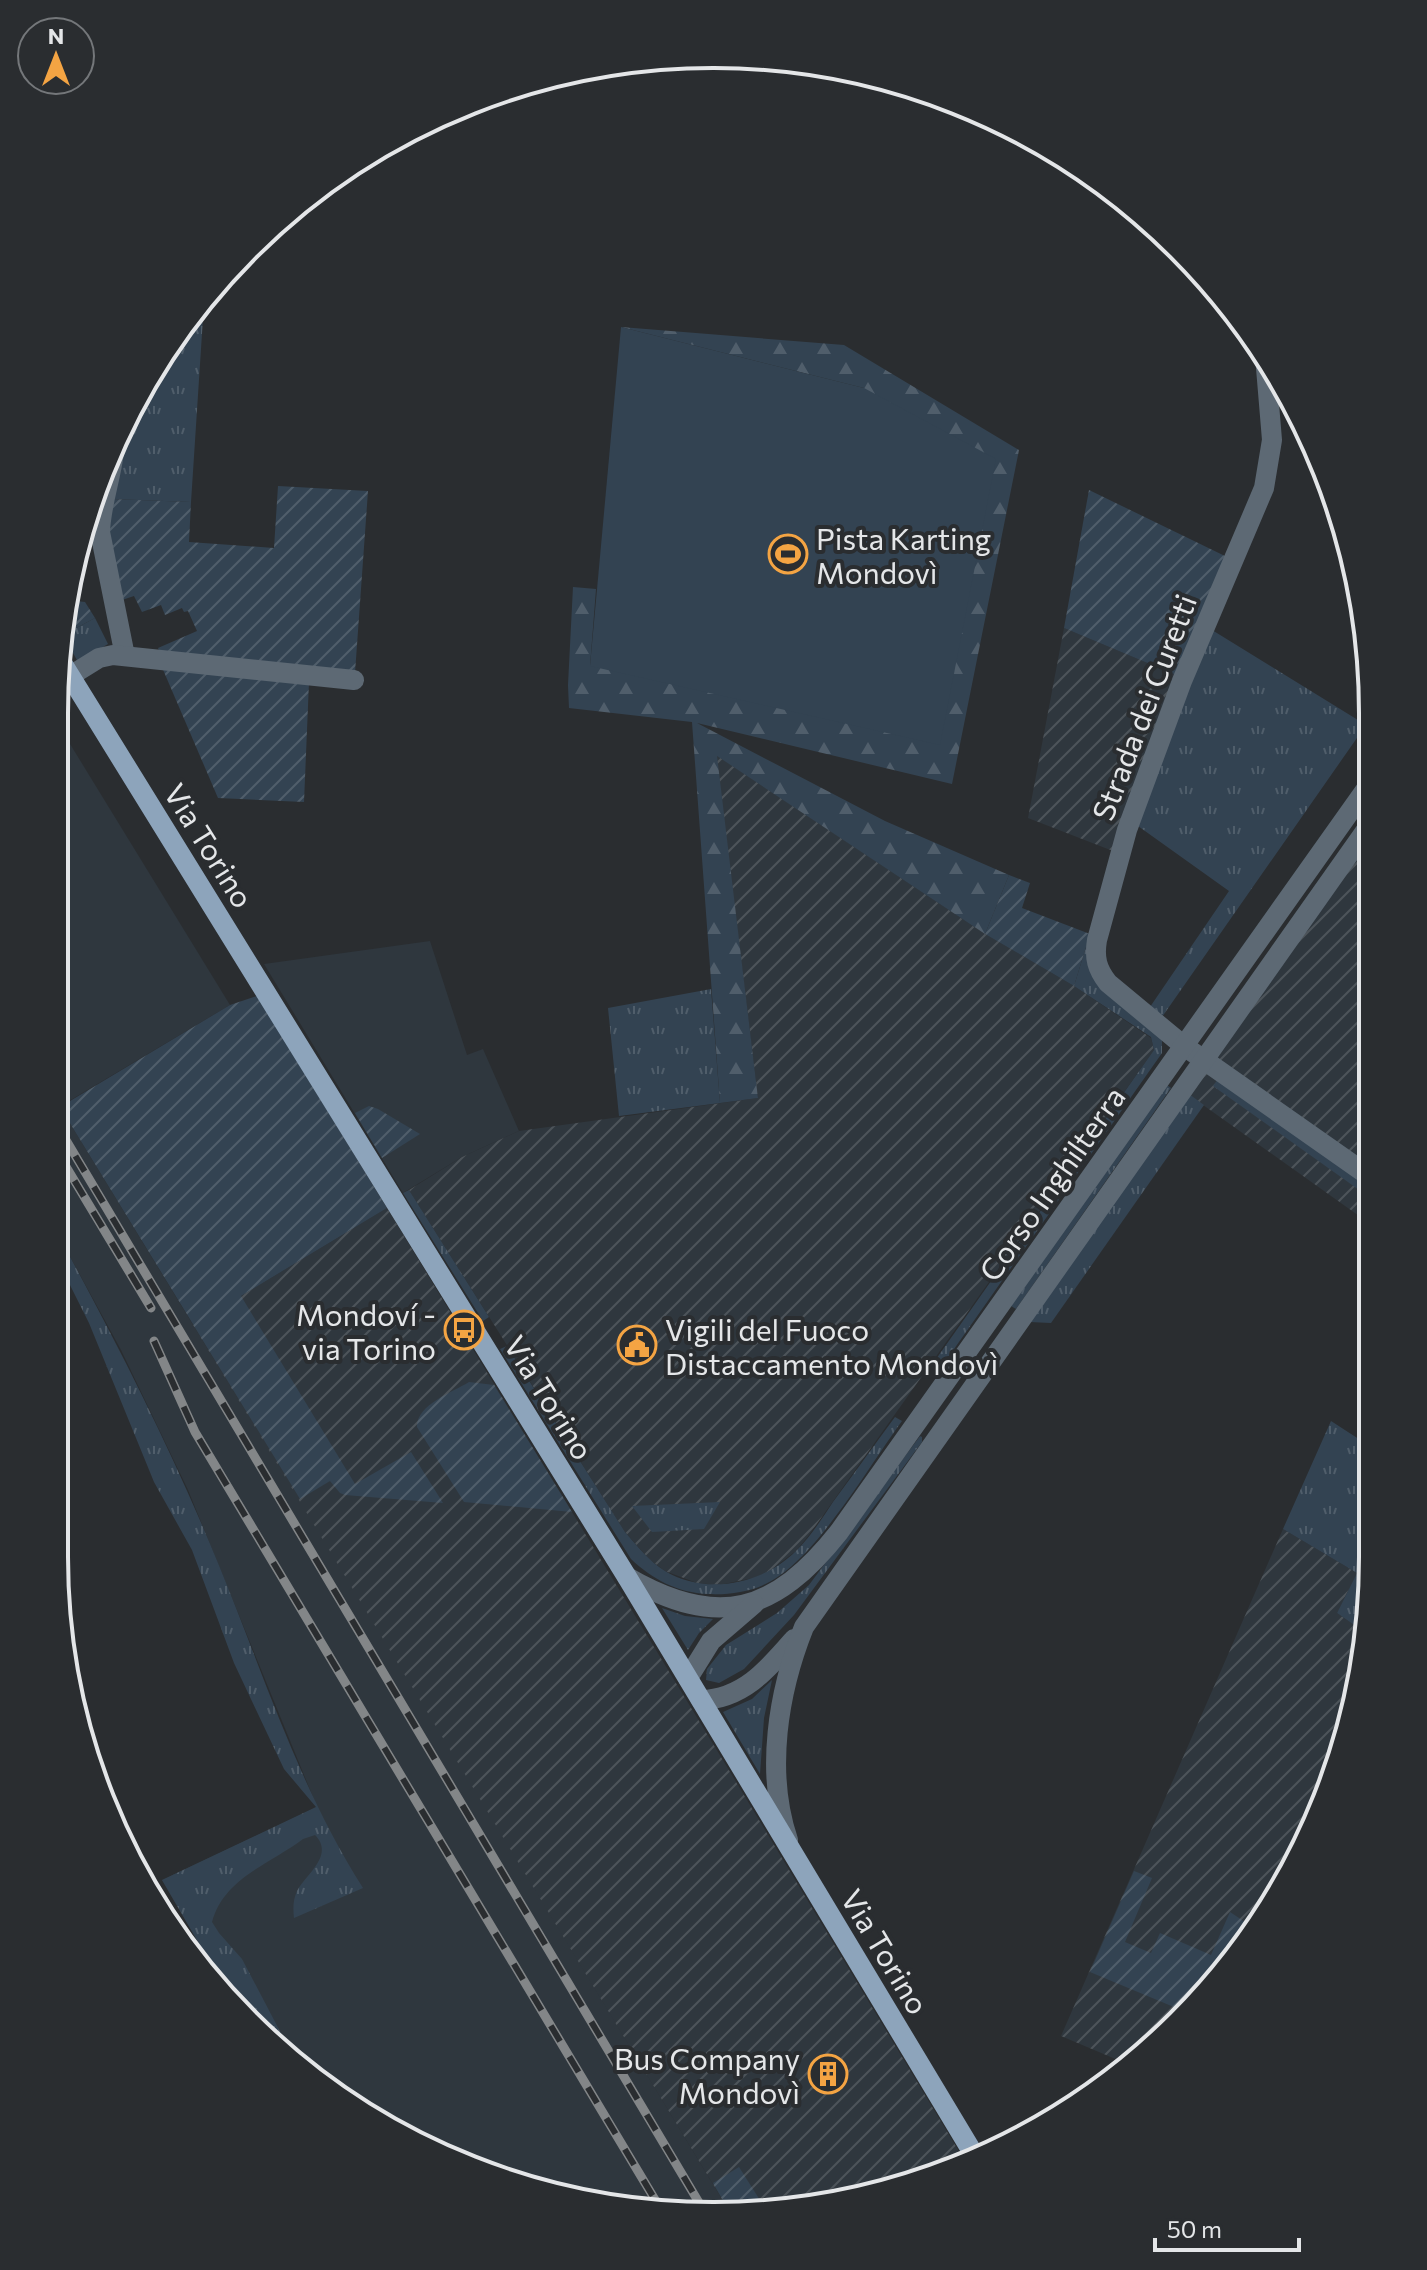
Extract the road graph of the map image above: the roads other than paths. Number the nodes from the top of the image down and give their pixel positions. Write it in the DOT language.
graph roads {
  1 [pos="1267,382"];
  2 [pos="107,493"];
  3 [pos="125,656"];
  4 [pos="70,666"];
  5 [pos="69,673"];
  6 [pos="354,680"];
  7 [pos="1359,799"];
  8 [pos="1359,840"];
  9 [pos="1294,891"];
  10 [pos="1313,904"];
  11 [pos="1184,1046"];
  12 [pos="1204,1059"];
  13 [pos="1359,1169"];
  14 [pos="942,1387"];
  15 [pos="962,1401"];
  16 [pos="627,1577"];
  17 [pos="760,1599"];
  18 [pos="804,1627"];
  19 [pos="688,1678"];
  20 [pos="701,1700"];
  21 [pos="793,1855"];
  22 [pos="970,2149"];
  1 -- 11 [label="street, Strada dei Curetti"];
  2 -- 3 [label="street"];
  3 -- 4 [label="street, Via Torino"];
  3 -- 6 [label="street, Via Torino"];
  5 -- 16 [label="main road, Via Torino"];
  7 -- 9 [label="street, Corso Inghilterra"];
  8 -- 10 [label="street, Corso Inghilterra"];
  9 -- 10 [label="street"];
  9 -- 11 [label="street, Corso Inghilterra"];
  10 -- 12 [label="street, Corso Inghilterra"];
  11 -- 12 [label="street, Strada dei Curetti"];
  11 -- 14 [label="street, Corso Inghilterra"];
  12 -- 13 [label="street, Strada dei Curetti"];
  12 -- 15 [label="street, Corso Inghilterra"];
  14 -- 15 [label="street"];
  14 -- 17 [label="street, Corso Inghilterra"];
  15 -- 18 [label="street, Corso Inghilterra"];
  16 -- 17 [label="street, Corso Inghilterra"];
  16 -- 19 [label="main road, Via Torino"];
  17 -- 19 [label="street, Corso Inghilterra"];
  18 -- 20 [label="street, Corso Inghilterra"];
  18 -- 21 [label="street, Corso Inghilterra"];
  19 -- 20 [label="main road, Via Torino"];
  20 -- 21 [label="main road, Via Torino"];
  21 -- 22 [label="main road, Via Torino"];
}
